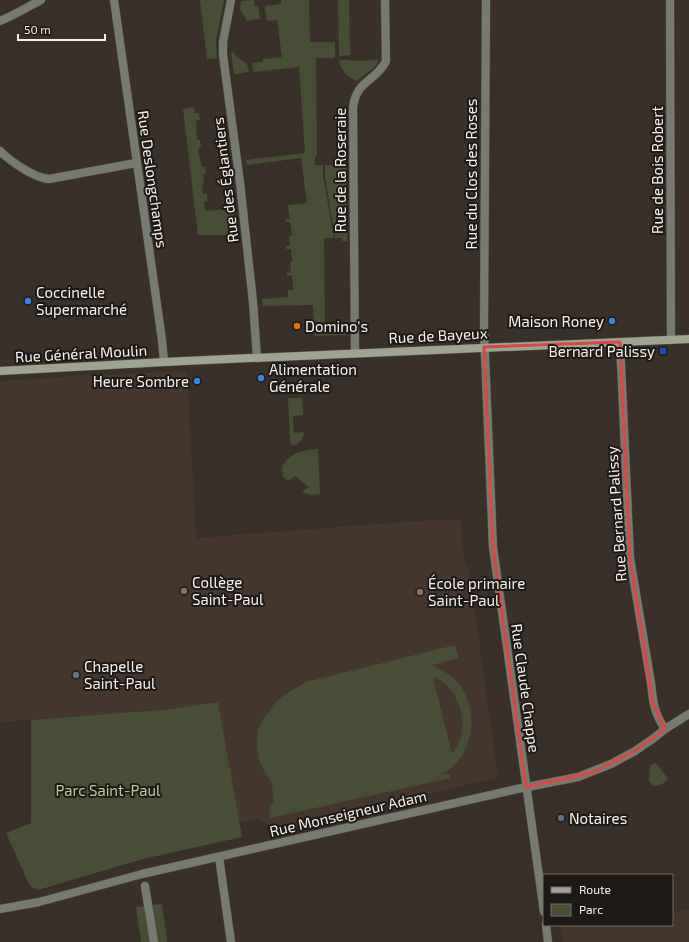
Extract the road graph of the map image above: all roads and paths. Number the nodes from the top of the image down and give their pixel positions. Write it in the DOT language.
graph roads {
  1 [pos="41,0"];
  2 [pos="114,0"];
  3 [pos="231,0"];
  4 [pos="385,0"];
  5 [pos="486,0"];
  6 [pos="670,0"];
  7 [pos="0,21"];
  8 [pos="0,151"];
  9 [pos="136,163"];
  10 [pos="689,339"];
  11 [pos="671,340"];
  12 [pos="620,342"];
  13 [pos="484,347"];
  14 [pos="355,353"];
  15 [pos="257,358"];
  16 [pos="164,362"];
  17 [pos="0,371"];
  18 [pos="689,714"];
  19 [pos="665,728"];
  20 [pos="526,787"];
  21 [pos="219,857"];
  22 [pos="145,886"];
  23 [pos="543,905"];
  24 [pos="0,909"];
  25 [pos="546,926"];
  26 [pos="154,942"];
  27 [pos="231,942"];
  28 [pos="548,942"];
  1 -- 7 [label="street"];
  2 -- 9 [label="street, Rue Deslongchamps"];
  3 -- 15 [label="street, Rue des Églantiers"];
  4 -- 14 [label="street, Rue de la Roseraie"];
  5 -- 13 [label="street, Rue du Clos des Roses"];
  6 -- 11 [label="street, Rue de Bois Robert"];
  8 -- 9 [label="street"];
  9 -- 16 [label="street, Rue Deslongchamps"];
  10 -- 11 [label="main road, Rue de Bayeux"];
  11 -- 12 [label="main road, Rue de Bayeux"];
  12 -- 13 [label="main road, Rue de Bayeux"];
  12 -- 19 [label="street, Rue Bernard Palissy"];
  13 -- 14 [label="main road, Rue de Bayeux"];
  13 -- 20 [label="street, Rue Claude Chappe"];
  14 -- 15 [label="main road, Rue de Bayeux"];
  15 -- 16 [label="main road, Rue de Bayeux"];
  16 -- 17 [label="main road, Rue Général Moulin"];
  18 -- 19 [label="street, Rue Monseigneur Adam"];
  19 -- 20 [label="street, Rue Monseigneur Adam"];
  20 -- 21 [label="street, Rue Monseigneur Adam"];
  20 -- 23 [label="street, Rue Claude Chappe"];
  21 -- 24 [label="street, Rue Monseigneur Adam"];
  21 -- 27 [label="street"];
  22 -- 26 [label="street"];
  25 -- 28 [label="street"];
}
